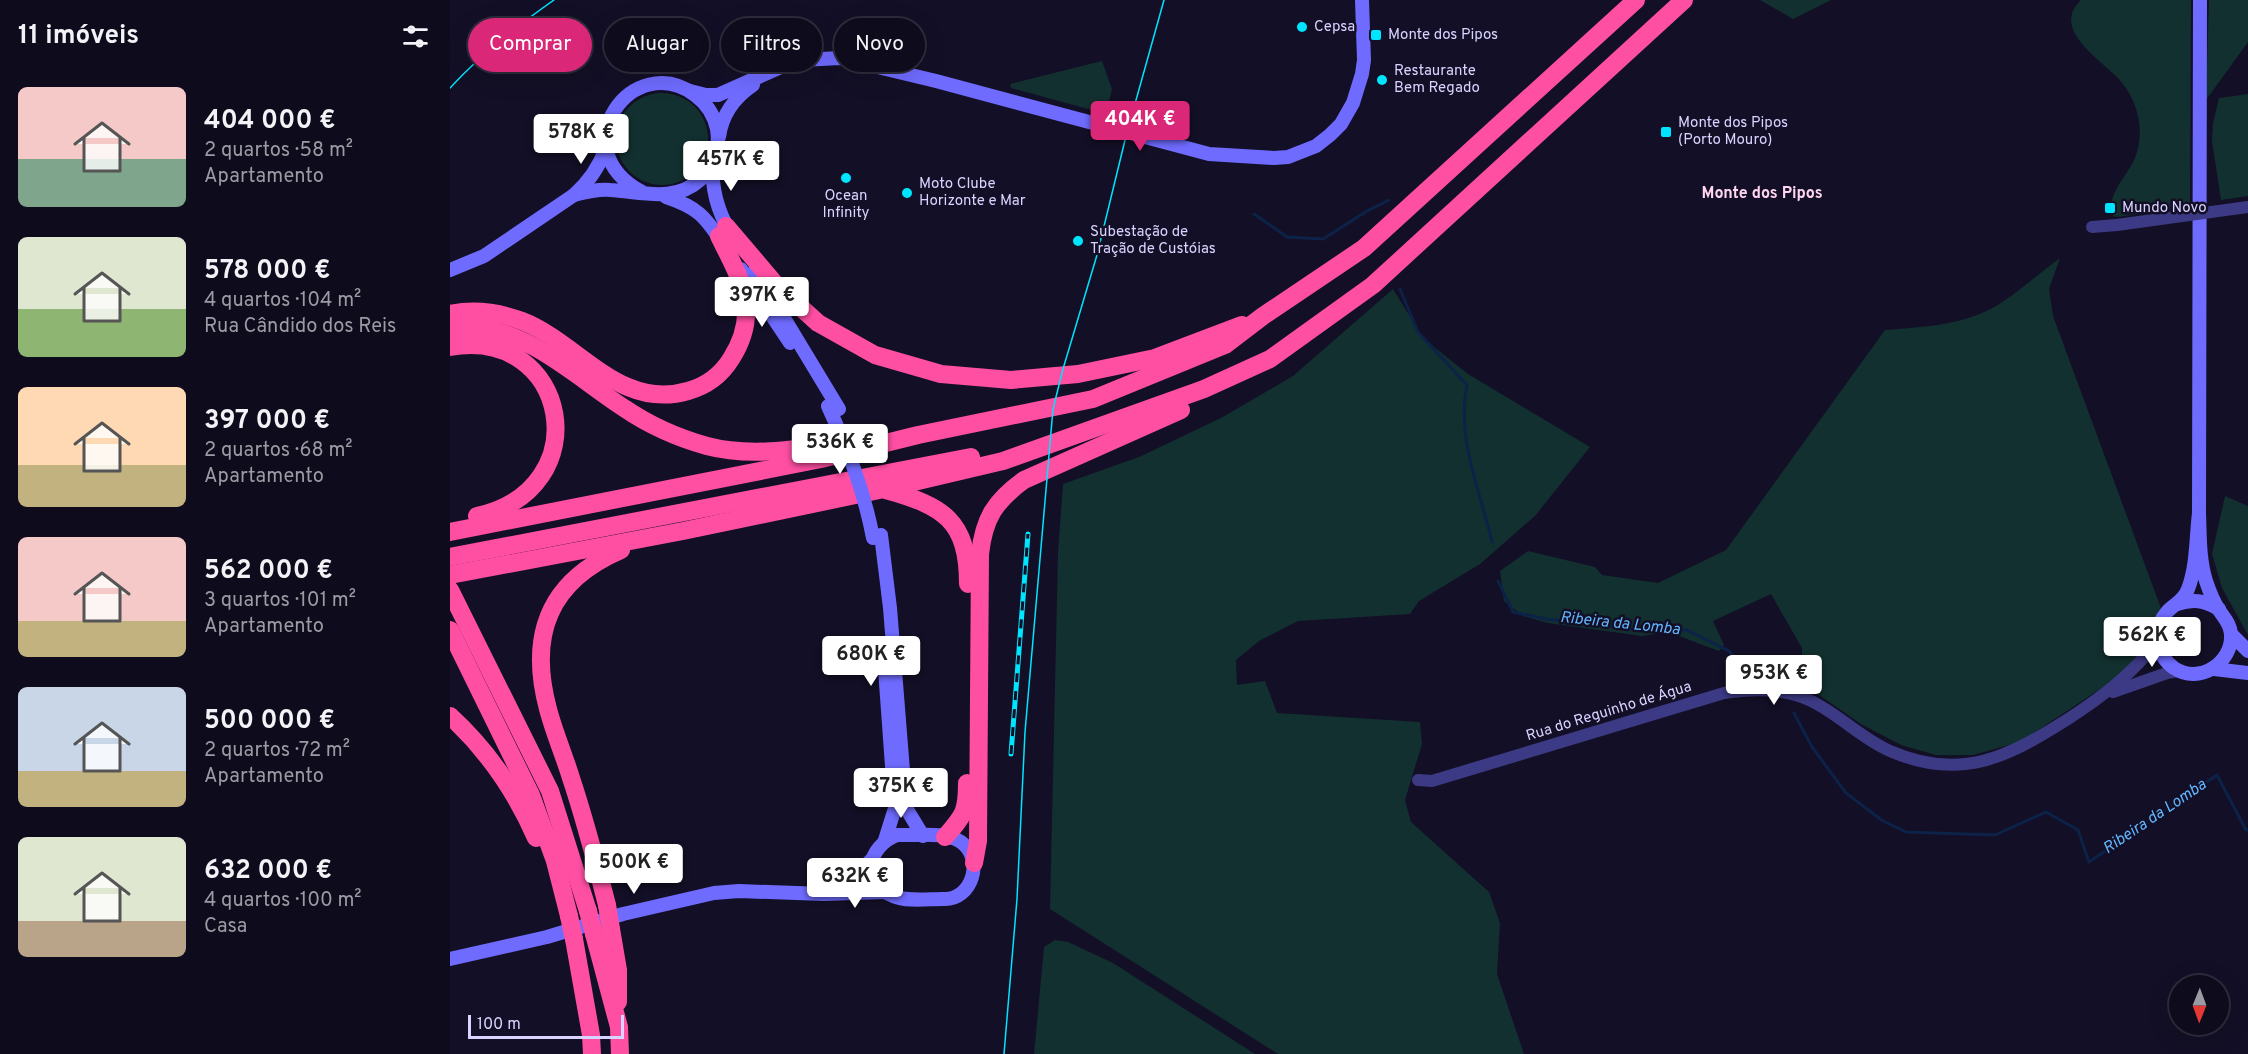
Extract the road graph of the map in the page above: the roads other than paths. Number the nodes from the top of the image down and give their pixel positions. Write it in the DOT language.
graph roads {
  1 [pos="1362,0"];
  2 [pos="1636,0"];
  3 [pos="1684,0"];
  4 [pos="2200,0"];
  5 [pos="822,57"];
  6 [pos="770,72"];
  7 [pos="774,72"];
  8 [pos="690,91"];
  9 [pos="718,143"];
  10 [pos="606,148"];
  11 [pos="713,164"];
  12 [pos="642,192"];
  13 [pos="574,195"];
  14 [pos="661,196"];
  15 [pos="2248,207"];
  16 [pos="2092,227"];
  17 [pos="722,231"];
  18 [pos="450,270"];
  19 [pos="450,314"];
  20 [pos="1263,316"];
  21 [pos="450,331"];
  22 [pos="450,347"];
  23 [pos="1270,359"];
  24 [pos="1110,424"];
  25 [pos="918,435"];
  26 [pos="884,489"];
  27 [pos="2199,513"];
  28 [pos="450,522"];
  29 [pos="683,531"];
  30 [pos="450,532"];
  31 [pos="877,536"];
  32 [pos="450,557"];
  33 [pos="450,575"];
  34 [pos="453,597"];
  35 [pos="2177,604"];
  36 [pos="2218,609"];
  37 [pos="450,630"];
  38 [pos="2231,634"];
  39 [pos="2157,642"];
  40 [pos="2248,651"];
  41 [pos="2214,669"];
  42 [pos="2178,671"];
  43 [pos="2248,673"];
  44 [pos="2101,698"];
  45 [pos="450,716"];
  46 [pos="1418,780"];
  47 [pos="923,836"];
  48 [pos="945,837"];
  49 [pos="885,840"];
  50 [pos="872,860"];
  51 [pos="974,862"];
  52 [pos="885,892"];
  53 [pos="824,894"];
  54 [pos="569,916"];
  55 [pos="603,932"];
  56 [pos="450,959"];
  57 [pos="592,1054"];
  58 [pos="620,1054"];
  1 -- 5 [label="main road"];
  2 -- 20 [label="highway"];
  3 -- 23 [label="highway"];
  4 -- 27 [label="main road"];
  6 -- 8 [label="main road"];
  7 -- 9 [label="main road"];
  8 -- 9 [label="main road"];
  8 -- 10 [label="main road"];
  9 -- 11 [label="main road"];
  10 -- 12 [label="main road"];
  10 -- 13 [label="main road"];
  11 -- 14 [label="main road"];
  11 -- 17 [label="main road"];
  12 -- 13 [label="main road"];
  12 -- 14 [label="main road"];
  13 -- 18 [label="main road"];
  14 -- 17 [label="main road"];
  15 -- 16 [label="street, bridge"];
  17 -- 19 [label="highway"];
  17 -- 20 [label="highway"];
  17 -- 31 [label="main road"];
  20 -- 25 [label="highway"];
  21 -- 25 [label="highway"];
  22 -- 28 [label="highway"];
  23 -- 24 [label="highway"];
  23 -- 51 [label="highway"];
  24 -- 26 [label="highway"];
  24 -- 32 [label="highway"];
  25 -- 30 [label="highway"];
  26 -- 29 [label="highway"];
  26 -- 48 [label="highway"];
  27 -- 35 [label="main road"];
  27 -- 36 [label="main road"];
  29 -- 33 [label="highway"];
  29 -- 55 [label="highway, bridge"];
  31 -- 47 [label="main road"];
  31 -- 49 [label="main road"];
  34 -- 55 [label="highway, bridge"];
  35 -- 36 [label="main road"];
  35 -- 39 [label="main road"];
  36 -- 38 [label="main road"];
  37 -- 54 [label="highway"];
  38 -- 40 [label="main road"];
  38 -- 41 [label="main road"];
  39 -- 42 [label="main road"];
  39 -- 44 [label="street, Rua do Reguinho de Água"];
  41 -- 42 [label="main road"];
  41 -- 43 [label="main road"];
  42 -- 44 [label="street, Rua do Reguinho de Água"];
  44 -- 46 [label="street, Rua do Reguinho de Água"];
  45 -- 54 [label="highway"];
  47 -- 48 [label="main road"];
  47 -- 49 [label="main road"];
  48 -- 51 [label="main road"];
  49 -- 50 [label="main road"];
  50 -- 52 [label="main road"];
  50 -- 53 [label="main road"];
  51 -- 52 [label="main road"];
  52 -- 53 [label="main road"];
  53 -- 56 [label="main road"];
  54 -- 57 [label="highway, bridge"];
  55 -- 58 [label="highway"];
}
